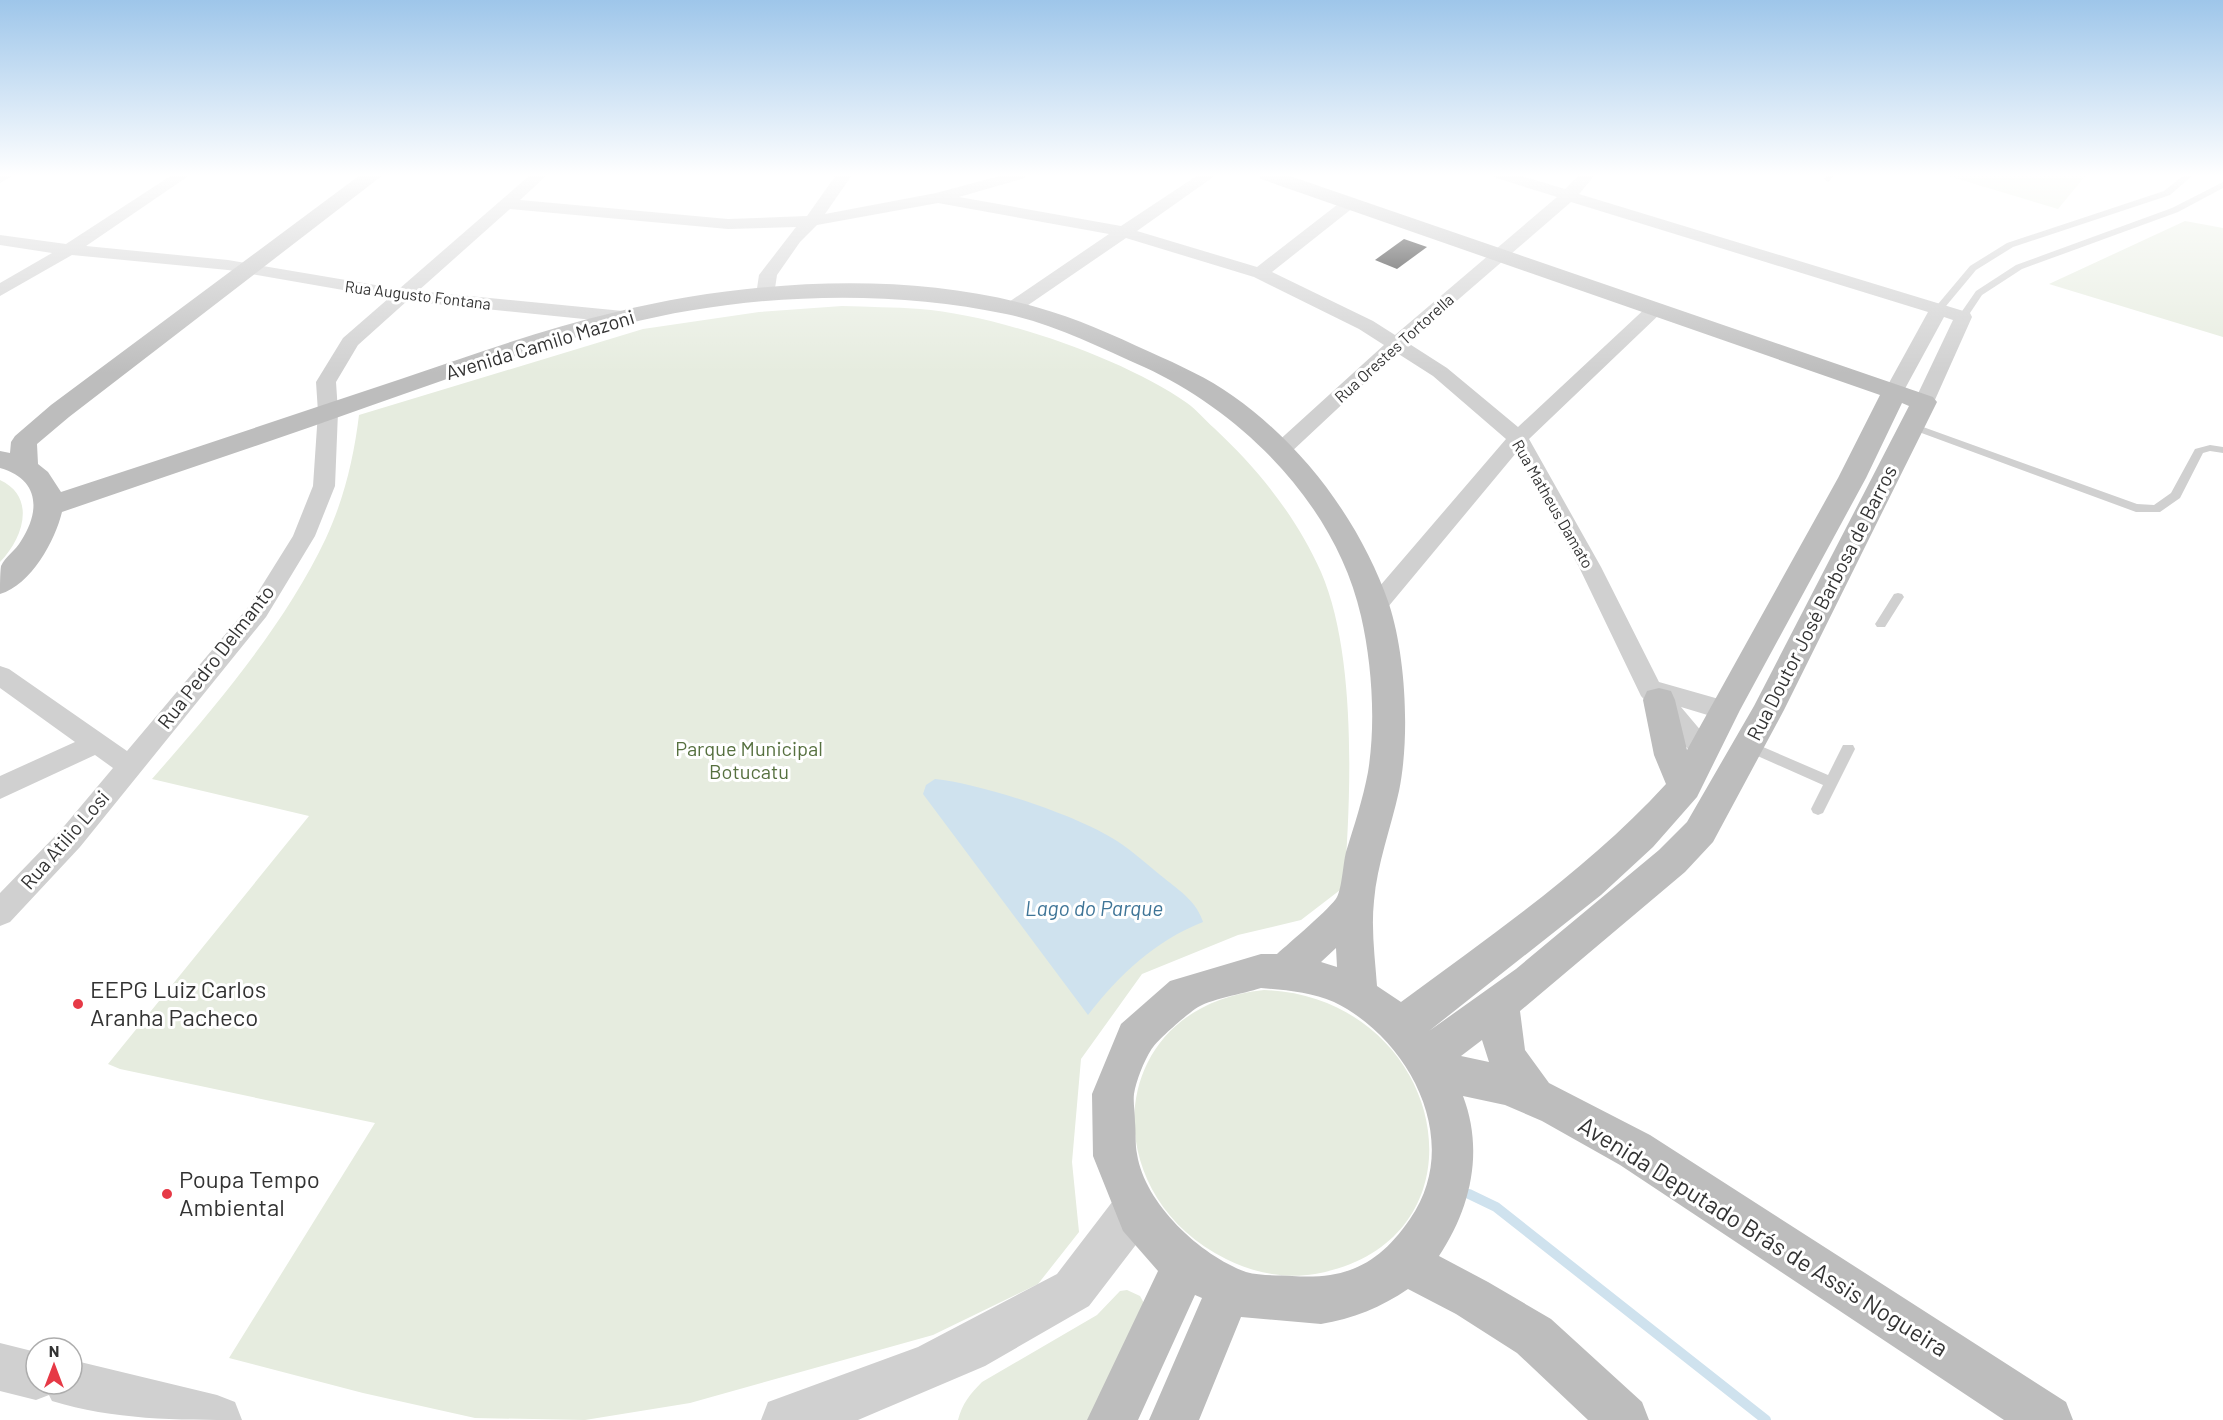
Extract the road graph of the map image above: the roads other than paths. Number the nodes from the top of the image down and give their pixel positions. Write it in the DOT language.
graph roads {
  1 [pos="9,241"];
  2 [pos="82,241"];
  3 [pos="270,241"];
  4 [pos="276,241"];
  5 [pos="463,241"];
  6 [pos="792,241"];
  7 [pos="1110,241"];
  8 [pos="1155,241"];
  9 [pos="1300,241"];
  10 [pos="1456,241"];
  11 [pos="1515,241"];
  12 [pos="1715,241"];
  13 [pos="2020,241"];
  14 [pos="2090,241"];
  15 [pos="2054,246"];
  16 [pos="69,250"];
  17 [pos="2064,251"];
  18 [pos="1498,256"];
  19 [pos="237,268"];
  20 [pos="1260,273"];
  21 [pos="0,291"];
  22 [pos="403,295"];
  23 [pos="765,295"];
  24 [pos="1012,308"];
  25 [pos="1656,308"];
  26 [pos="1938,310"];
  27 [pos="623,317"];
  28 [pos="1964,317"];
  29 [pos="1396,344"];
  30 [pos="1910,407"];
  31 [pos="328,412"];
  32 [pos="9,428"];
  33 [pos="1518,438"];
  34 [pos="1282,449"];
  35 [pos="2223,450"];
  36 [pos="12,463"];
  37 [pos="50,506"];
  38 [pos="0,584"];
  39 [pos="1898,597"];
  40 [pos="1375,607"];
  41 [pos="1881,624"];
  42 [pos="0,675"];
  43 [pos="1654,694"];
  44 [pos="1725,710"];
  45 [pos="97,743"];
  46 [pos="1749,746"];
  47 [pos="1848,749"];
  48 [pos="1705,751"];
  49 [pos="128,765"];
  50 [pos="1832,783"];
  51 [pos="1685,787"];
  52 [pos="0,788"];
  53 [pos="1818,809"];
  54 [pos="1354,904"];
  55 [pos="0,914"];
  56 [pos="1286,972"];
  57 [pos="1359,995"];
  58 [pos="1500,1003"];
  59 [pos="1419,1052"];
  60 [pos="1534,1097"];
  61 [pos="1135,1209"];
  62 [pos="1405,1263"];
  63 [pos="1185,1265"];
  64 [pos="1229,1290"];
  65 [pos="0,1367"];
  66 [pos="24,1373"];
  67 [pos="84,1388"];
  68 [pos="217,1420"];
  69 [pos="795,1420"];
  70 [pos="1112,1420"];
  71 [pos="1174,1420"];
  72 [pos="1624,1420"];
  73 [pos="2048,1420"];
  1 -- 16 [label="street, Rua Augusto Fontana"];
  2 -- 16 [label="street"];
  3 -- 19 [label="main road"];
  4 -- 19 [label="main road"];
  5 -- 22 [label="street, Rua Pedro Delmanto"];
  6 -- 23 [label="street"];
  7 -- 24 [label="street"];
  8 -- 20 [label="street, Rua Matheus Damato"];
  9 -- 20 [label="street"];
  10 -- 18 [label="main road"];
  11 -- 18 [label="street, Rua Orestes Tortorella"];
  12 -- 26 [label="street"];
  13 -- 26 [label="lane, Rua Doutor José Barbosa de Barros"];
  14 -- 17 [label="lane, Rua Doutor José Barbosa de Barros"];
  15 -- 17 [label="lane"];
  16 -- 19 [label="street, Rua Augusto Fontana"];
  16 -- 21 [label="street"];
  17 -- 28 [label="lane, Rua Doutor José Barbosa de Barros"];
  18 -- 25 [label="main road"];
  18 -- 29 [label="street, Rua Orestes Tortorella"];
  19 -- 22 [label="street, Rua Augusto Fontana"];
  19 -- 32 [label="main road"];
  19 -- 36 [label="main road"];
  20 -- 29 [label="street, Rua Matheus Damato"];
  22 -- 27 [label="street, Rua Augusto Fontana"];
  22 -- 31 [label="street, Rua Pedro Delmanto"];
  23 -- 24 [label="main road, Avenida Camilo Mazoni"];
  23 -- 27 [label="main road, Avenida Camilo Mazoni"];
  24 -- 34 [label="main road, Avenida Camilo Mazoni"];
  25 -- 30 [label="main road"];
  25 -- 33 [label="street"];
  26 -- 28 [label="street"];
  26 -- 30 [label="street, Rua Doutor José Barbosa de Barros"];
  27 -- 31 [label="main road, Avenida Camilo Mazoni"];
  28 -- 30 [label="street, Rua Doutor José Barbosa de Barros"];
  29 -- 33 [label="street, Rua Matheus Damato"];
  29 -- 34 [label="street, Rua Orestes Tortorella"];
  30 -- 35 [label="lane"];
  30 -- 44 [label="main road, Rua Doutor José Barbosa de Barros"];
  30 -- 46 [label="main road, Rua Doutor José Barbosa de Barros"];
  31 -- 37 [label="main road, Avenida Camilo Mazoni"];
  31 -- 49 [label="street, Rua Pedro Delmanto"];
  33 -- 40 [label="street"];
  33 -- 43 [label="street, Rua Matheus Damato"];
  34 -- 40 [label="main road, Avenida Camilo Mazoni"];
  36 -- 37 [label="main road"];
  37 -- 38 [label="main road"];
  39 -- 41 [label="lane"];
  40 -- 54 [label="main road, Avenida Camilo Mazoni"];
  42 -- 45 [label="street"];
  43 -- 44 [label="street"];
  43 -- 48 [label="street, Rua Matheus Damato"];
  43 -- 51 [label="main road"];
  44 -- 46 [label="main road"];
  44 -- 48 [label="main road, Rua Doutor José Barbosa de Barros"];
  45 -- 49 [label="street"];
  45 -- 52 [label="street"];
  46 -- 48 [label="main road"];
  46 -- 50 [label="lane"];
  46 -- 58 [label="main road, Rua Doutor José Barbosa de Barros"];
  47 -- 50 [label="lane"];
  48 -- 51 [label="main road, Rua Doutor José Barbosa de Barros"];
  49 -- 55 [label="street, Rua Atilio Losi"];
  50 -- 53 [label="lane"];
  51 -- 59 [label="main road, Rua Doutor José Barbosa de Barros"];
  54 -- 56 [label="main road"];
  54 -- 57 [label="main road, Avenida Camilo Mazoni"];
  56 -- 57 [label="main road"];
  56 -- 61 [label="main road"];
  57 -- 59 [label="main road"];
  58 -- 59 [label="main road, Rua Doutor José Barbosa de Barros"];
  58 -- 60 [label="main road"];
  59 -- 60 [label="main road, Avenida Deputado Brás de Assis Nogueira"];
  59 -- 62 [label="main road"];
  60 -- 73 [label="main road, Avenida Deputado Brás de Assis Nogueira"];
  61 -- 63 [label="main road"];
  61 -- 69 [label="street"];
  62 -- 64 [label="main road"];
  62 -- 72 [label="main road"];
  63 -- 64 [label="main road"];
  63 -- 70 [label="main road"];
  64 -- 71 [label="main road"];
  65 -- 66 [label="street"];
  67 -- 68 [label="street"];
}
